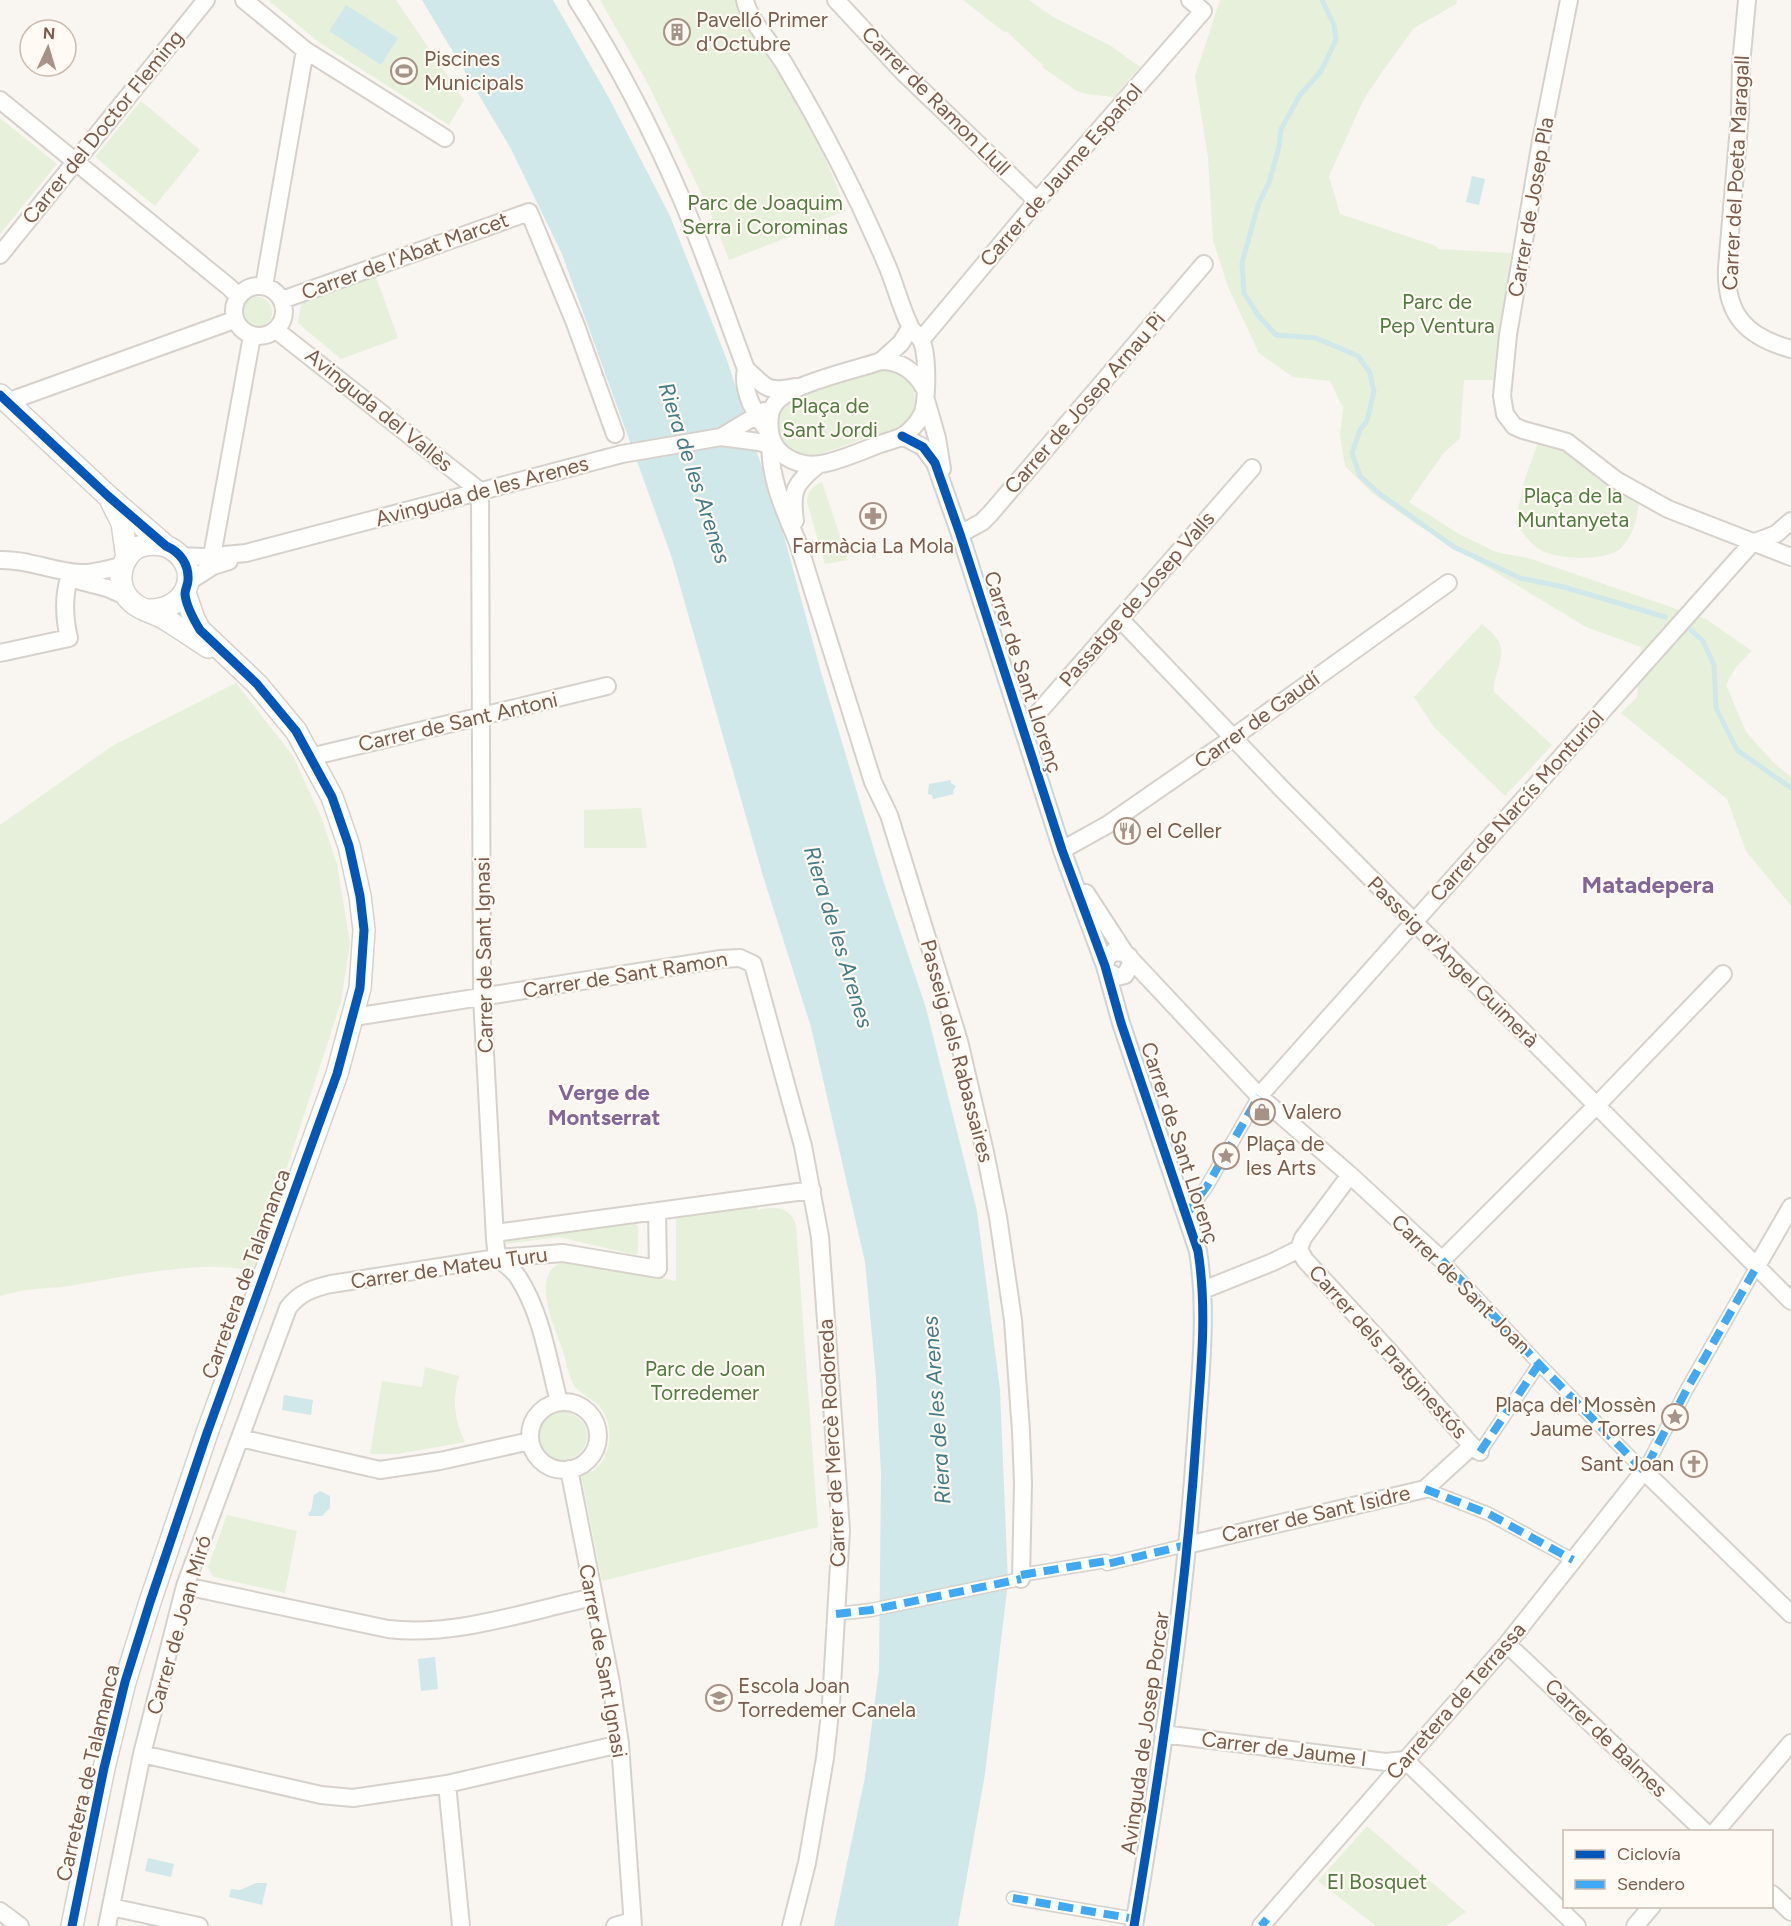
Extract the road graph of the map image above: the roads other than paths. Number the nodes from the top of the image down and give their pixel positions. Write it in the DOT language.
graph roads {
  1 [pos="206,0"];
  2 [pos="244,0"];
  3 [pos="577,0"];
  4 [pos="745,0"];
  5 [pos="836,0"];
  6 [pos="1569,0"];
  7 [pos="1747,0"];
  8 [pos="1196,6"];
  9 [pos="305,50"];
  10 [pos="0,100"];
  11 [pos="445,138"];
  12 [pos="75,161"];
  13 [pos="1037,201"];
  14 [pos="0,255"];
  15 [pos="1204,264"];
  16 [pos="264,286"];
  17 [pos="238,296"];
  18 [pos="282,300"];
  19 [pos="234,320"];
  20 [pos="276,330"];
  21 [pos="916,334"];
  22 [pos="252,336"];
  23 [pos="1791,349"];
  24 [pos="881,361"];
  25 [pos="746,369"];
  26 [pos="801,386"];
  27 [pos="925,394"];
  28 [pos="3,399"];
  29 [pos="772,406"];
  30 [pos="754,417"];
  31 [pos="615,434"];
  32 [pos="902,436"];
  33 [pos="721,437"];
  34 [pos="769,441"];
  35 [pos="818,465"];
  36 [pos="1252,468"];
  37 [pos="480,491"];
  38 [pos="944,491"];
  39 [pos="108,496"];
  40 [pos="1791,521"];
  41 [pos="960,534"];
  42 [pos="798,543"];
  43 [pos="1752,543"];
  44 [pos="173,551"];
  45 [pos="246,553"];
  46 [pos="212,556"];
  47 [pos="1791,557"];
  48 [pos="0,560"];
  49 [pos="125,562"];
  50 [pos="53,569"];
  51 [pos="69,578"];
  52 [pos="1448,583"];
  53 [pos="186,588"];
  54 [pos="128,597"];
  55 [pos="148,610"];
  56 [pos="1120,619"];
  57 [pos="0,653"];
  58 [pos="231,660"];
  59 [pos="607,686"];
  60 [pos="480,716"];
  61 [pos="1023,730"];
  62 [pos="1233,738"];
  63 [pos="310,757"];
  64 [pos="1062,850"];
  65 [pos="1070,870"];
  66 [pos="1414,922"];
  67 [pos="1127,955"];
  68 [pos="753,964"];
  69 [pos="1106,968"];
  70 [pos="1723,974"];
  71 [pos="482,997"];
  72 [pos="354,1017"];
  73 [pos="1259,1096"];
  74 [pos="1596,1106"];
  75 [pos="1350,1175"];
  76 [pos="812,1191"];
  77 [pos="1791,1207"];
  78 [pos="657,1211"];
  79 [pos="1187,1214"];
  80 [pos="495,1233"];
  81 [pos="1299,1249"];
  82 [pos="497,1258"];
  83 [pos="1442,1260"];
  84 [pos="1757,1266"];
  85 [pos="1203,1290"];
  86 [pos="294,1300"];
  87 [pos="1791,1301"];
  88 [pos="1539,1364"];
  89 [pos="559,1402"];
  90 [pos="240,1438"];
  91 [pos="530,1441"];
  92 [pos="1476,1449"];
  93 [pos="569,1469"];
  94 [pos="1644,1471"];
  95 [pos="1425,1489"];
  96 [pos="1188,1545"];
  97 [pos="1573,1560"];
  98 [pos="1021,1577"];
  99 [pos="185,1586"];
  100 [pos="594,1597"];
  101 [pos="836,1614"];
  102 [pos="1791,1614"];
  103 [pos="1507,1644"];
  104 [pos="1163,1734"];
  105 [pos="1791,1743"];
  106 [pos="620,1744"];
  107 [pos="142,1754"];
  108 [pos="1405,1760"];
  109 [pos="447,1784"];
  110 [pos="1703,1830"];
  111 [pos="1717,1830"];
  112 [pos="1773,1895"];
  113 [pos="1013,1898"];
  114 [pos="111,1907"];
  115 [pos="1650,1908"];
  116 [pos="0,1911"];
  117 [pos="1791,1912"];
  118 [pos="632,1923"];
  119 [pos="1135,1923"];
  120 [pos="20,1926"];
  121 [pos="72,1926"];
  122 [pos="108,1926"];
  123 [pos="199,1926"];
  124 [pos="461,1926"];
  125 [pos="615,1926"];
  126 [pos="791,1926"];
  127 [pos="1262,1926"];
  128 [pos="1577,1926"];
  129 [pos="1635,1926"];
  1 -- 12 [label="street, Carrer del Doctor Fleming"];
  2 -- 9 [label="street"];
  3 -- 25 [label="street"];
  4 -- 21 [label="street"];
  5 -- 13 [label="street, Carrer de Ramon Llull"];
  6 -- 43 [label="street, Carrer de Josep Pla"];
  7 -- 23 [label="street, Carrer del Poeta Maragall"];
  8 -- 13 [label="street, Carrer de Jaume Español"];
  9 -- 11 [label="street"];
  9 -- 16 [label="street"];
  10 -- 12 [label="street"];
  12 -- 14 [label="street, Carrer del Doctor Fleming"];
  12 -- 17 [label="street"];
  13 -- 21 [label="street, Carrer de Jaume Español"];
  15 -- 41 [label="street, Carrer de Josep Arnau Pi"];
  16 -- 17 [label="street"];
  16 -- 18 [label="street"];
  17 -- 19 [label="street"];
  18 -- 20 [label="street"];
  18 -- 31 [label="street, Carrer de l'Abat Marcet"];
  19 -- 22 [label="street"];
  19 -- 28 [label="street"];
  20 -- 22 [label="street"];
  20 -- 37 [label="street, Avinguda del Vallès"];
  21 -- 24 [label="street, Carrer de Jaume Español"];
  21 -- 27 [label="street"];
  22 -- 46 [label="street"];
  24 -- 26 [label="street"];
  24 -- 27 [label="street"];
  25 -- 26 [label="street"];
  25 -- 30 [label="street"];
  26 -- 29 [label="street"];
  27 -- 32 [label="street"];
  27 -- 38 [label="street, Carrer de Sant Llorenç"];
  28 -- 39 [label="street"];
  29 -- 30 [label="street, Avinguda de les Arenes"];
  29 -- 34 [label="street"];
  30 -- 33 [label="street, Avinguda de les Arenes"];
  30 -- 34 [label="street"];
  32 -- 35 [label="street"];
  32 -- 38 [label="street, Carrer de Sant Llorenç"];
  33 -- 34 [label="street, Avinguda de les Arenes"];
  33 -- 37 [label="street, Avinguda de les Arenes"];
  34 -- 35 [label="street"];
  34 -- 42 [label="street, Passeig dels Rabassaires"];
  35 -- 42 [label="street, Passeig dels Rabassaires"];
  36 -- 56 [label="street, Passatge de Josep Valls"];
  37 -- 45 [label="street, Avinguda de les Arenes"];
  37 -- 60 [label="street, Carrer de Sant Ignasi"];
  38 -- 41 [label="street, Carrer de Sant Llorenç"];
  39 -- 44 [label="street"];
  39 -- 49 [label="street"];
  40 -- 43 [label="street"];
  41 -- 61 [label="street, Carrer de Sant Llorenç"];
  42 -- 98 [label="street, Passeig dels Rabassaires"];
  43 -- 47 [label="street, Carrer de Josep Pla"];
  43 -- 66 [label="street, Carrer de Narcís Monturiol"];
  44 -- 46 [label="street, Avinguda de les Arenes"];
  44 -- 49 [label="street"];
  44 -- 53 [label="street"];
  45 -- 46 [label="street, Avinguda de les Arenes"];
  45 -- 53 [label="street, Avinguda de les Arenes"];
  48 -- 50 [label="street"];
  49 -- 50 [label="street"];
  49 -- 54 [label="street"];
  50 -- 51 [label="street"];
  51 -- 54 [label="street"];
  51 -- 57 [label="street"];
  52 -- 62 [label="street, Carrer de Gaudí"];
  53 -- 55 [label="street"];
  53 -- 58 [label="street"];
  54 -- 55 [label="street"];
  55 -- 58 [label="street"];
  56 -- 61 [label="street, Passatge de Josep Valls"];
  56 -- 62 [label="street, Passeig d'Àngel Guimerà"];
  58 -- 63 [label="street, Carretera de Talamanca"];
  59 -- 60 [label="street, Carrer de Sant Antoni"];
  60 -- 63 [label="street, Carrer de Sant Antoni"];
  60 -- 71 [label="street, Carrer de Sant Ignasi"];
  61 -- 64 [label="street, Carrer de Sant Llorenç"];
  62 -- 64 [label="street, Carrer de Gaudí"];
  62 -- 66 [label="street, Passeig d'Àngel Guimerà"];
  63 -- 72 [label="street, Carretera de Talamanca"];
  64 -- 65 [label="street, Carrer de Sant Llorenç"];
  65 -- 67 [label="street, Carrer de Sant Joan"];
  65 -- 69 [label="street, Carrer de Sant Llorenç"];
  66 -- 73 [label="street, Carrer de Narcís Monturiol"];
  66 -- 74 [label="street, Passeig d'Àngel Guimerà"];
  67 -- 69 [label="street"];
  67 -- 73 [label="street, Carrer de Sant Joan"];
  68 -- 71 [label="street, Carrer de Sant Ramon"];
  68 -- 76 [label="street, Carrer de Mercè Rodoreda"];
  69 -- 79 [label="street, Carrer de Sant Llorenç"];
  70 -- 74 [label="street"];
  71 -- 72 [label="street, Carrer de Sant Ramon"];
  71 -- 80 [label="street, Carrer de Sant Ignasi"];
  72 -- 121 [label="street, Carretera de Talamanca"];
  73 -- 75 [label="street, Carrer de Sant Joan"];
  73 -- 79 [label="street"];
  74 -- 83 [label="street"];
  74 -- 84 [label="street, Passeig d'Àngel Guimerà"];
  75 -- 81 [label="street"];
  75 -- 83 [label="street, Carrer de Sant Joan"];
  76 -- 78 [label="street, Carrer de Mateu Turu"];
  76 -- 101 [label="street, Carrer de Mercè Rodoreda"];
  77 -- 84 [label="street"];
  78 -- 80 [label="street, Carrer de Mateu Turu"];
  78 -- 82 [label="street, Carrer de Mateu Turu"];
  79 -- 85 [label="street, Carrer de Sant Llorenç"];
  80 -- 82 [label="street, Carrer de Sant Ignasi"];
  81 -- 85 [label="street"];
  81 -- 92 [label="street, Carrer dels Pratginestós"];
  82 -- 86 [label="street, Carrer de Mateu Turu"];
  82 -- 89 [label="street"];
  83 -- 88 [label="street, Carrer de Sant Joan"];
  84 -- 87 [label="street, Passeig d'Àngel Guimerà"];
  84 -- 94 [label="street"];
  85 -- 96 [label="street, Carrer de Sant Llorenç"];
  86 -- 90 [label="street, Carrer de Joan Miró"];
  88 -- 92 [label="street"];
  88 -- 94 [label="street, Carrer de Sant Joan"];
  89 -- 91 [label="street"];
  89 -- 93 [label="street"];
  90 -- 91 [label="street"];
  90 -- 99 [label="street, Carrer de Joan Miró"];
  91 -- 93 [label="street"];
  92 -- 95 [label="street"];
  93 -- 100 [label="street, Carrer de Sant Ignasi"];
  94 -- 97 [label="street, Carretera de Terrassa"];
  94 -- 102 [label="street, Carrer de Sant Joan"];
  95 -- 96 [label="street, Carrer de Sant Isidre"];
  95 -- 97 [label="street, Carrer de Sant Isidre"];
  96 -- 98 [label="street"];
  96 -- 104 [label="street, Avinguda de Josep Porcar"];
  97 -- 103 [label="street, Carretera de Terrassa"];
  98 -- 101 [label="street"];
  99 -- 100 [label="street"];
  99 -- 107 [label="street, Carrer de Joan Miró"];
  100 -- 106 [label="street, Carrer de Sant Ignasi"];
  101 -- 126 [label="street, Carrer de Mercè Rodoreda"];
  103 -- 108 [label="street, Carretera de Terrassa"];
  103 -- 110 [label="street, Carrer de Balmes"];
  104 -- 108 [label="street, Carrer de Jaume I"];
  104 -- 119 [label="street, Avinguda de Josep Porcar"];
  105 -- 111 [label="street"];
  106 -- 109 [label="street"];
  106 -- 118 [label="street, Carrer de Sant Ignasi"];
  107 -- 109 [label="street"];
  107 -- 114 [label="street, Carrer de Joan Miró"];
  108 -- 127 [label="street, Carretera de Terrassa"];
  108 -- 128 [label="street"];
  109 -- 124 [label="street"];
  112 -- 117 [label="street"];
  113 -- 119 [label="street"];
  114 -- 122 [label="street, Carrer de Joan Miró"];
  114 -- 123 [label="street"];
  115 -- 129 [label="street"];
  116 -- 120 [label="street"];
  118 -- 125 [label="street"];
}
